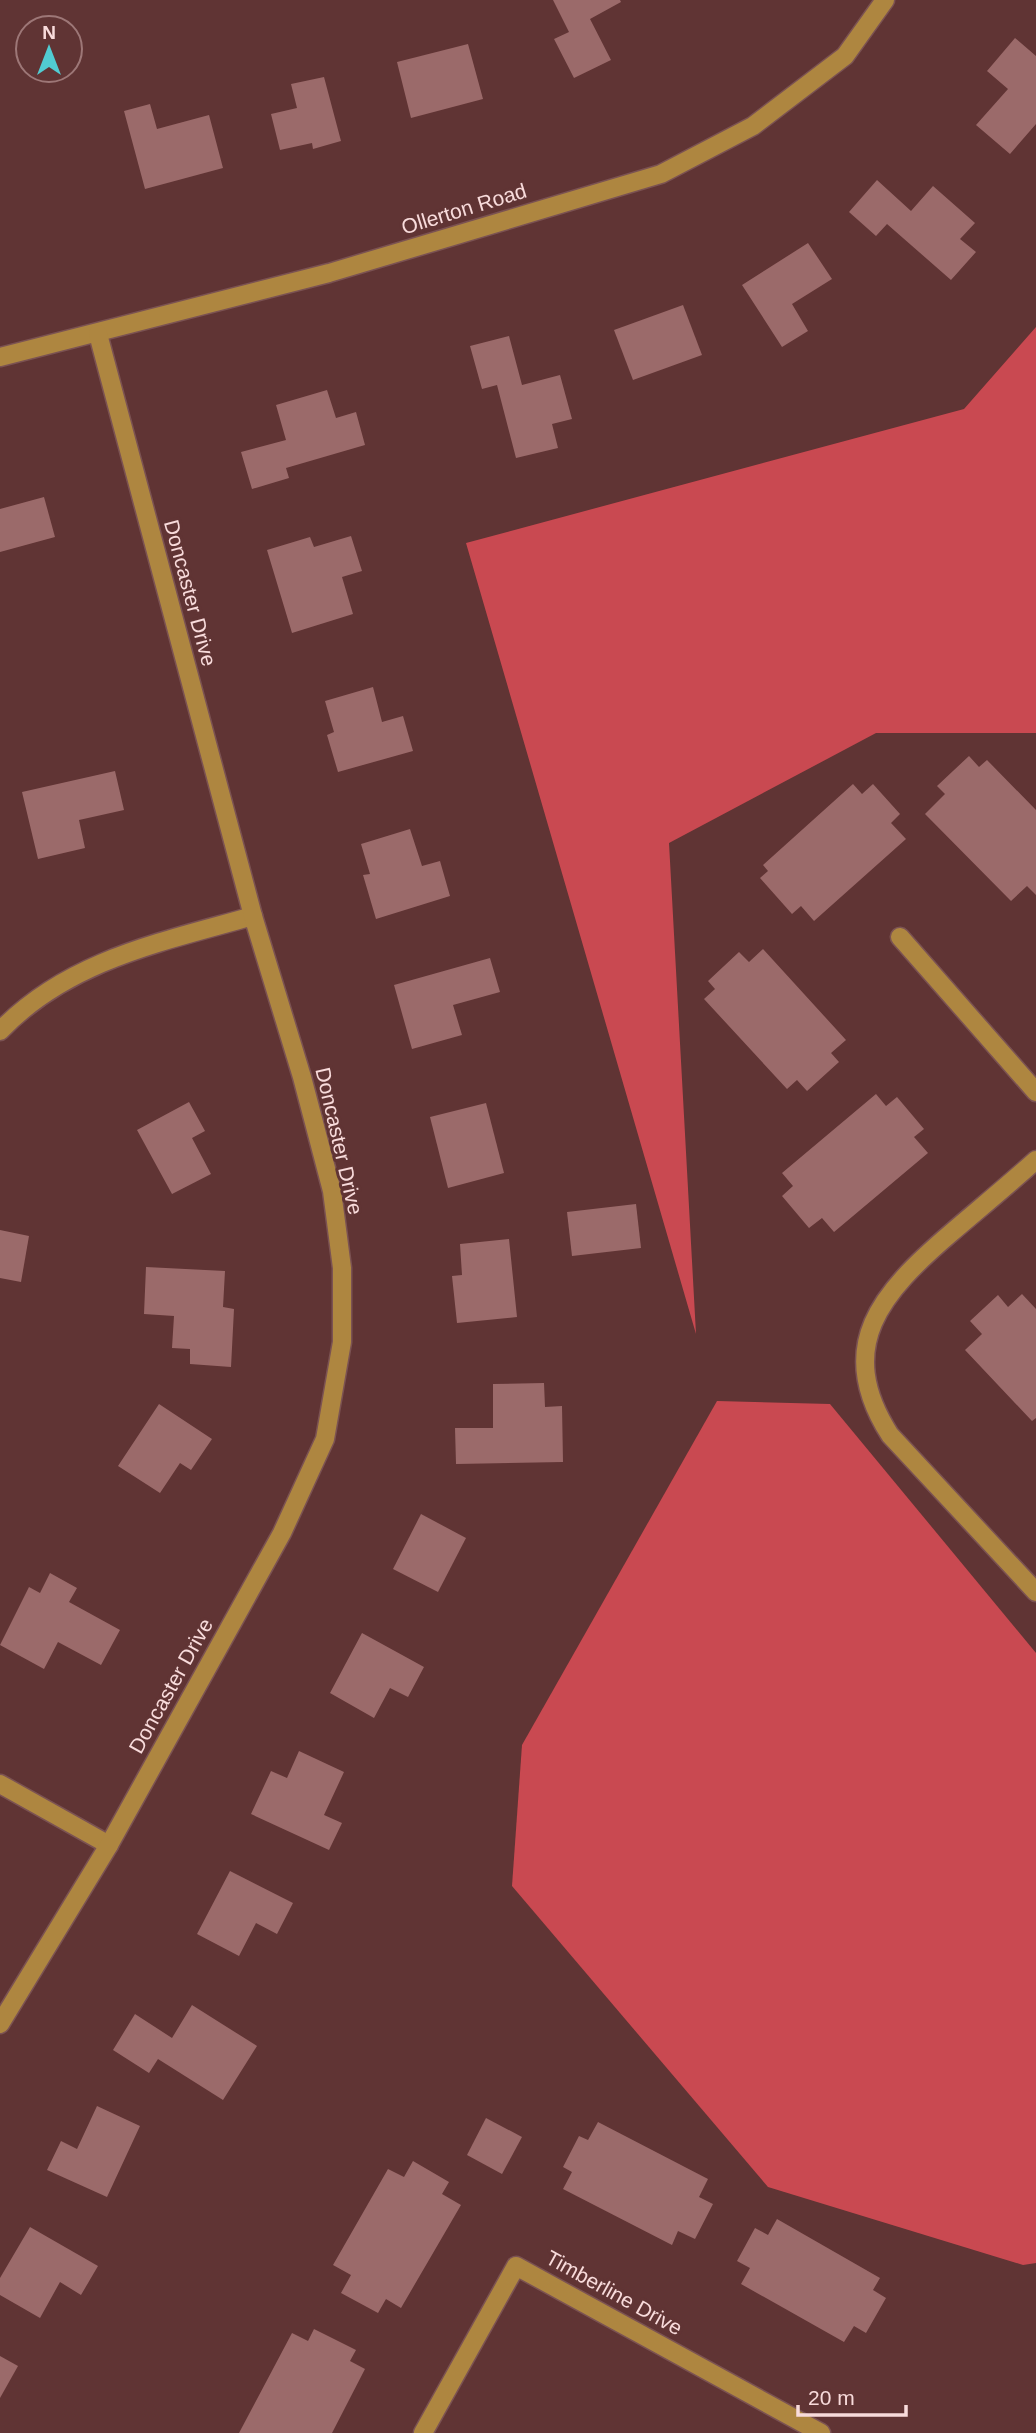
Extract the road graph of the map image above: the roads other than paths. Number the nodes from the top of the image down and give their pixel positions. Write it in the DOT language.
graph roads {
  1 [pos="885,0"];
  2 [pos="98,334"];
  3 [pos="0,357"];
  4 [pos="253,916"];
  5 [pos="900,937"];
  6 [pos="0,1031"];
  7 [pos="1036,1092"];
  8 [pos="1036,1160"];
  9 [pos="1036,1592"];
  10 [pos="0,1784"];
  11 [pos="109,1846"];
  12 [pos="0,2024"];
  13 [pos="424,2433"];
  14 [pos="821,2433"];
  1 -- 2 [label="street, Ollerton Road"];
  2 -- 3 [label="street, Ollerton Road"];
  2 -- 4 [label="street, Doncaster Drive"];
  4 -- 6 [label="street"];
  4 -- 11 [label="street, Doncaster Drive"];
  5 -- 7 [label="street"];
  8 -- 9 [label="street"];
  10 -- 11 [label="street"];
  11 -- 12 [label="street, Doncaster Drive"];
  13 -- 14 [label="street, Timberline Drive"];
}
